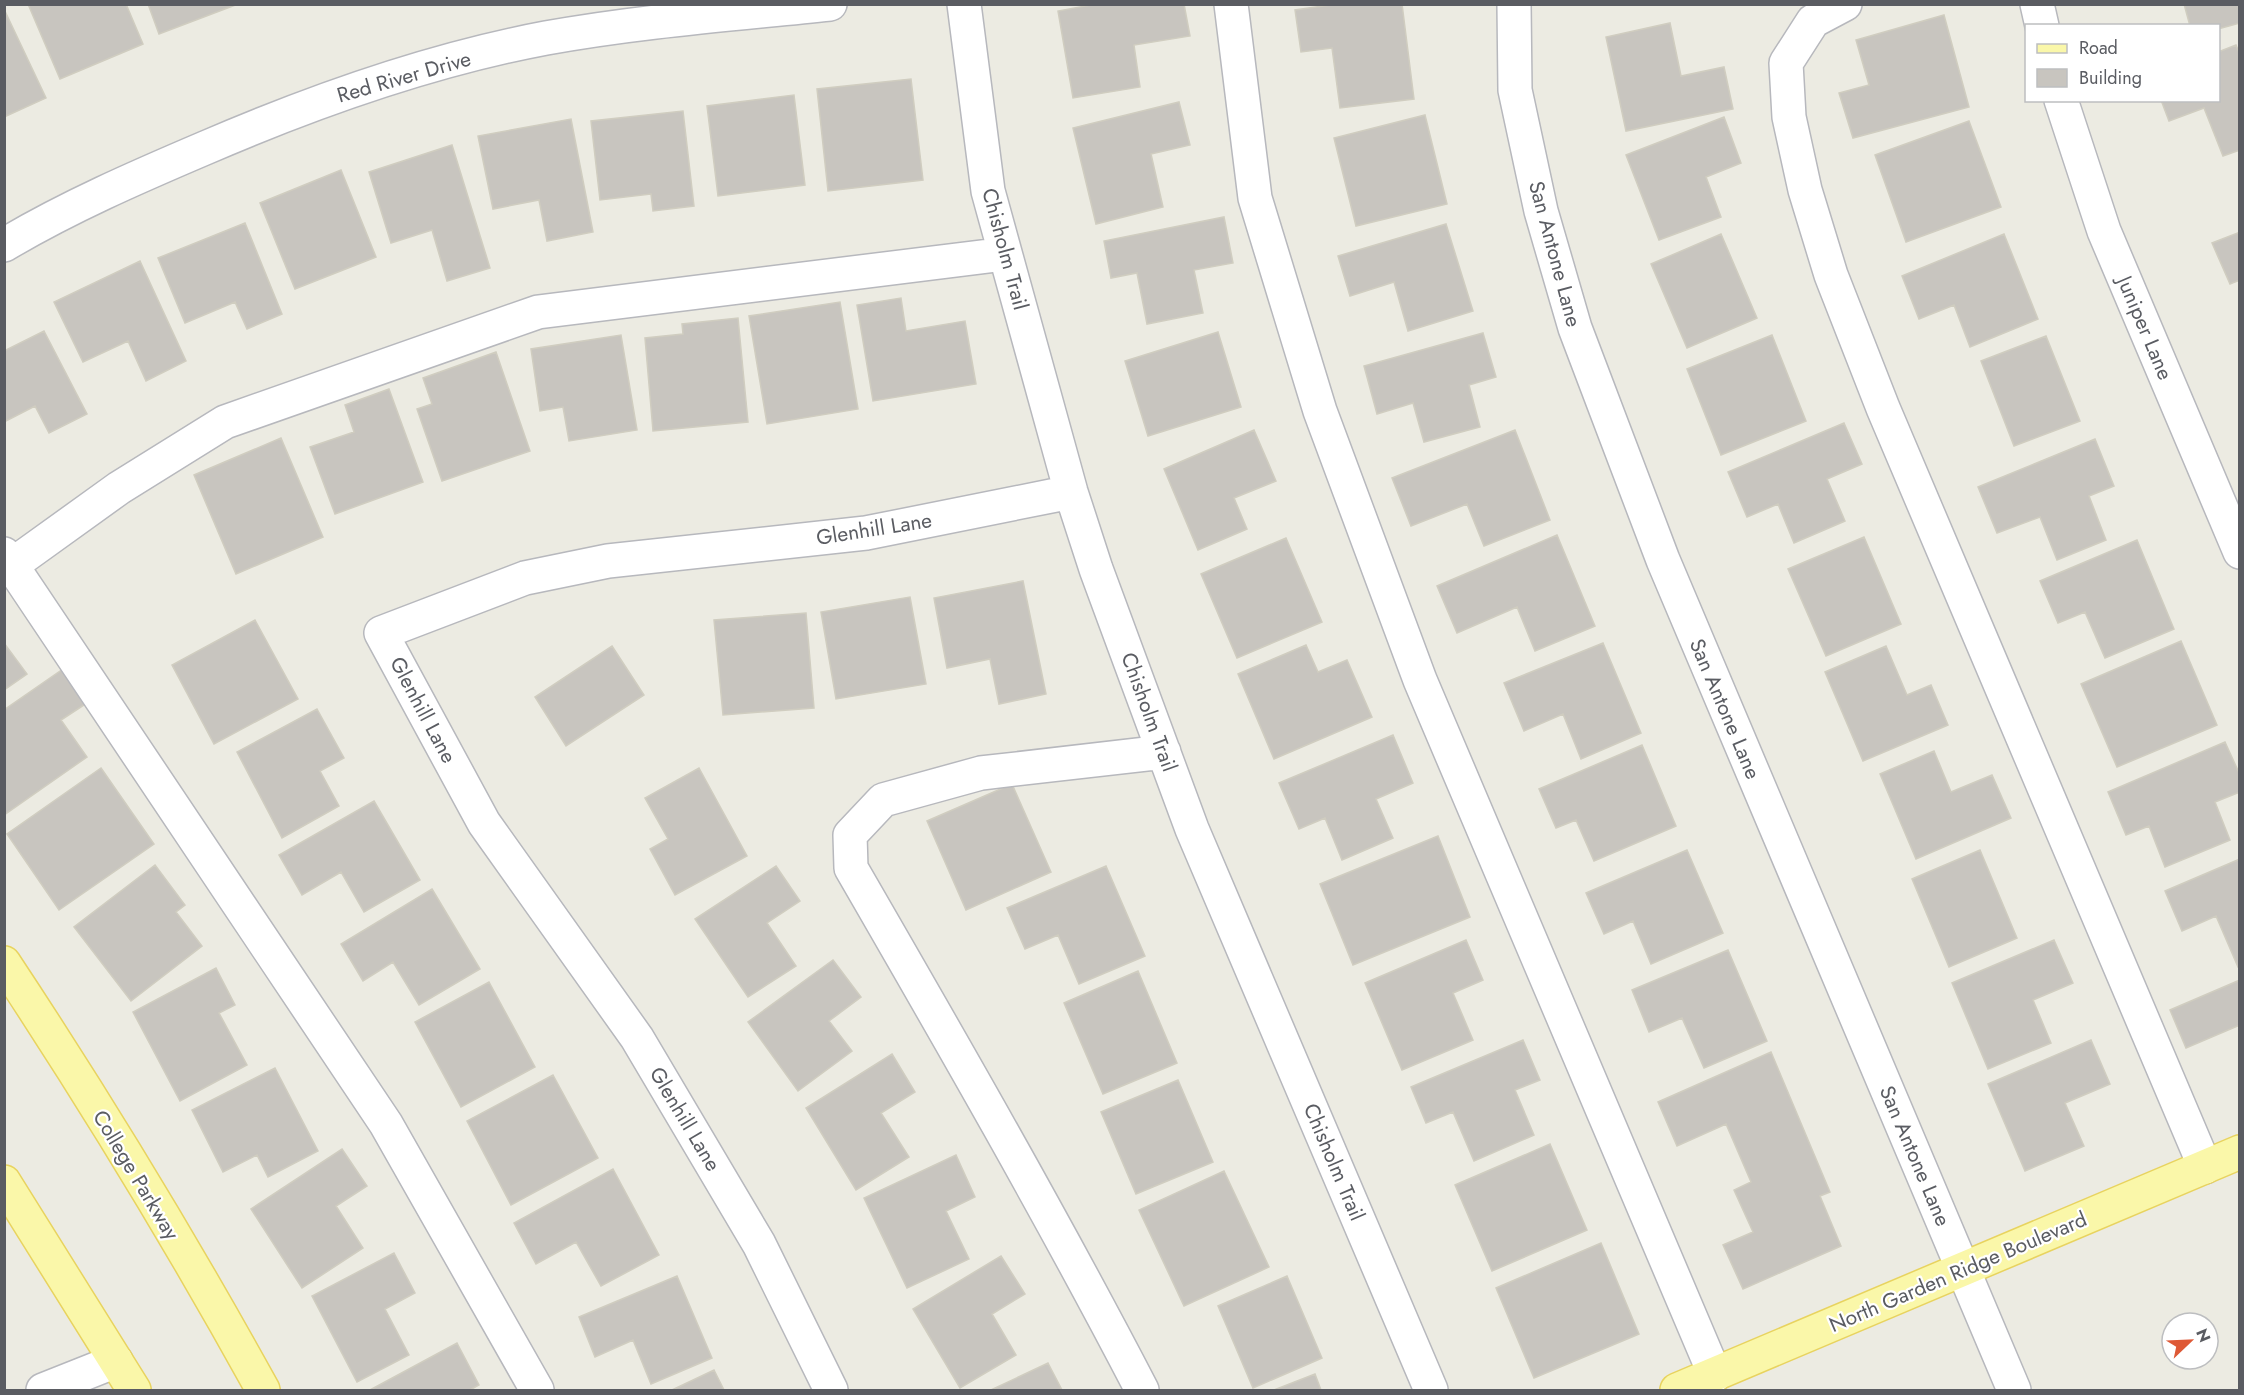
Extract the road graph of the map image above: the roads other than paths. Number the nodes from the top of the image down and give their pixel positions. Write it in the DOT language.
graph roads {
  1 [pos="830,4"];
  2 [pos="964,4"];
  3 [pos="1231,4"];
  4 [pos="1514,4"];
  5 [pos="1845,4"];
  6 [pos="2037,4"];
  7 [pos="2042,24"];
  8 [pos="2062,102"];
  9 [pos="4,245"];
  10 [pos="1005,254"];
  11 [pos="1071,492"];
  12 [pos="2240,552"];
  13 [pos="8,559"];
  14 [pos="1164,752"];
  15 [pos="4,963"];
  16 [pos="2240,1152"];
  17 [pos="2205,1167"];
  18 [pos="4,1182"];
  19 [pos="1963,1270"];
  20 [pos="116,1361"];
  21 [pos="1715,1375"];
  22 [pos="43,1390"];
  23 [pos="134,1390"];
  24 [pos="263,1390"];
  25 [pos="537,1390"];
  26 [pos="831,1390"];
  27 [pos="1142,1390"];
  28 [pos="1431,1390"];
  29 [pos="1677,1390"];
  30 [pos="2014,1390"];
  1 -- 9 [label="street, Red River Drive"];
  2 -- 10 [label="street, Chisholm Trail"];
  3 -- 21 [label="street"];
  4 -- 19 [label="street, San Antone Lane"];
  5 -- 17 [label="street"];
  6 -- 7 [label="street"];
  8 -- 12 [label="street, Juniper Lane"];
  10 -- 11 [label="street, Chisholm Trail"];
  10 -- 13 [label="street"];
  11 -- 14 [label="street, Chisholm Trail"];
  11 -- 26 [label="street, Glenhill Lane"];
  13 -- 25 [label="street"];
  14 -- 27 [label="street"];
  14 -- 28 [label="street, Chisholm Trail"];
  15 -- 24 [label="main road, College Parkway"];
  16 -- 17 [label="main road, North Garden Ridge Boulevard"];
  17 -- 19 [label="main road, North Garden Ridge Boulevard"];
  18 -- 20 [label="main road"];
  19 -- 21 [label="main road, North Garden Ridge Boulevard"];
  19 -- 30 [label="street, San Antone Lane"];
  20 -- 22 [label="street"];
  20 -- 23 [label="main road"];
  21 -- 29 [label="main road, North Garden Ridge Boulevard"];
}
